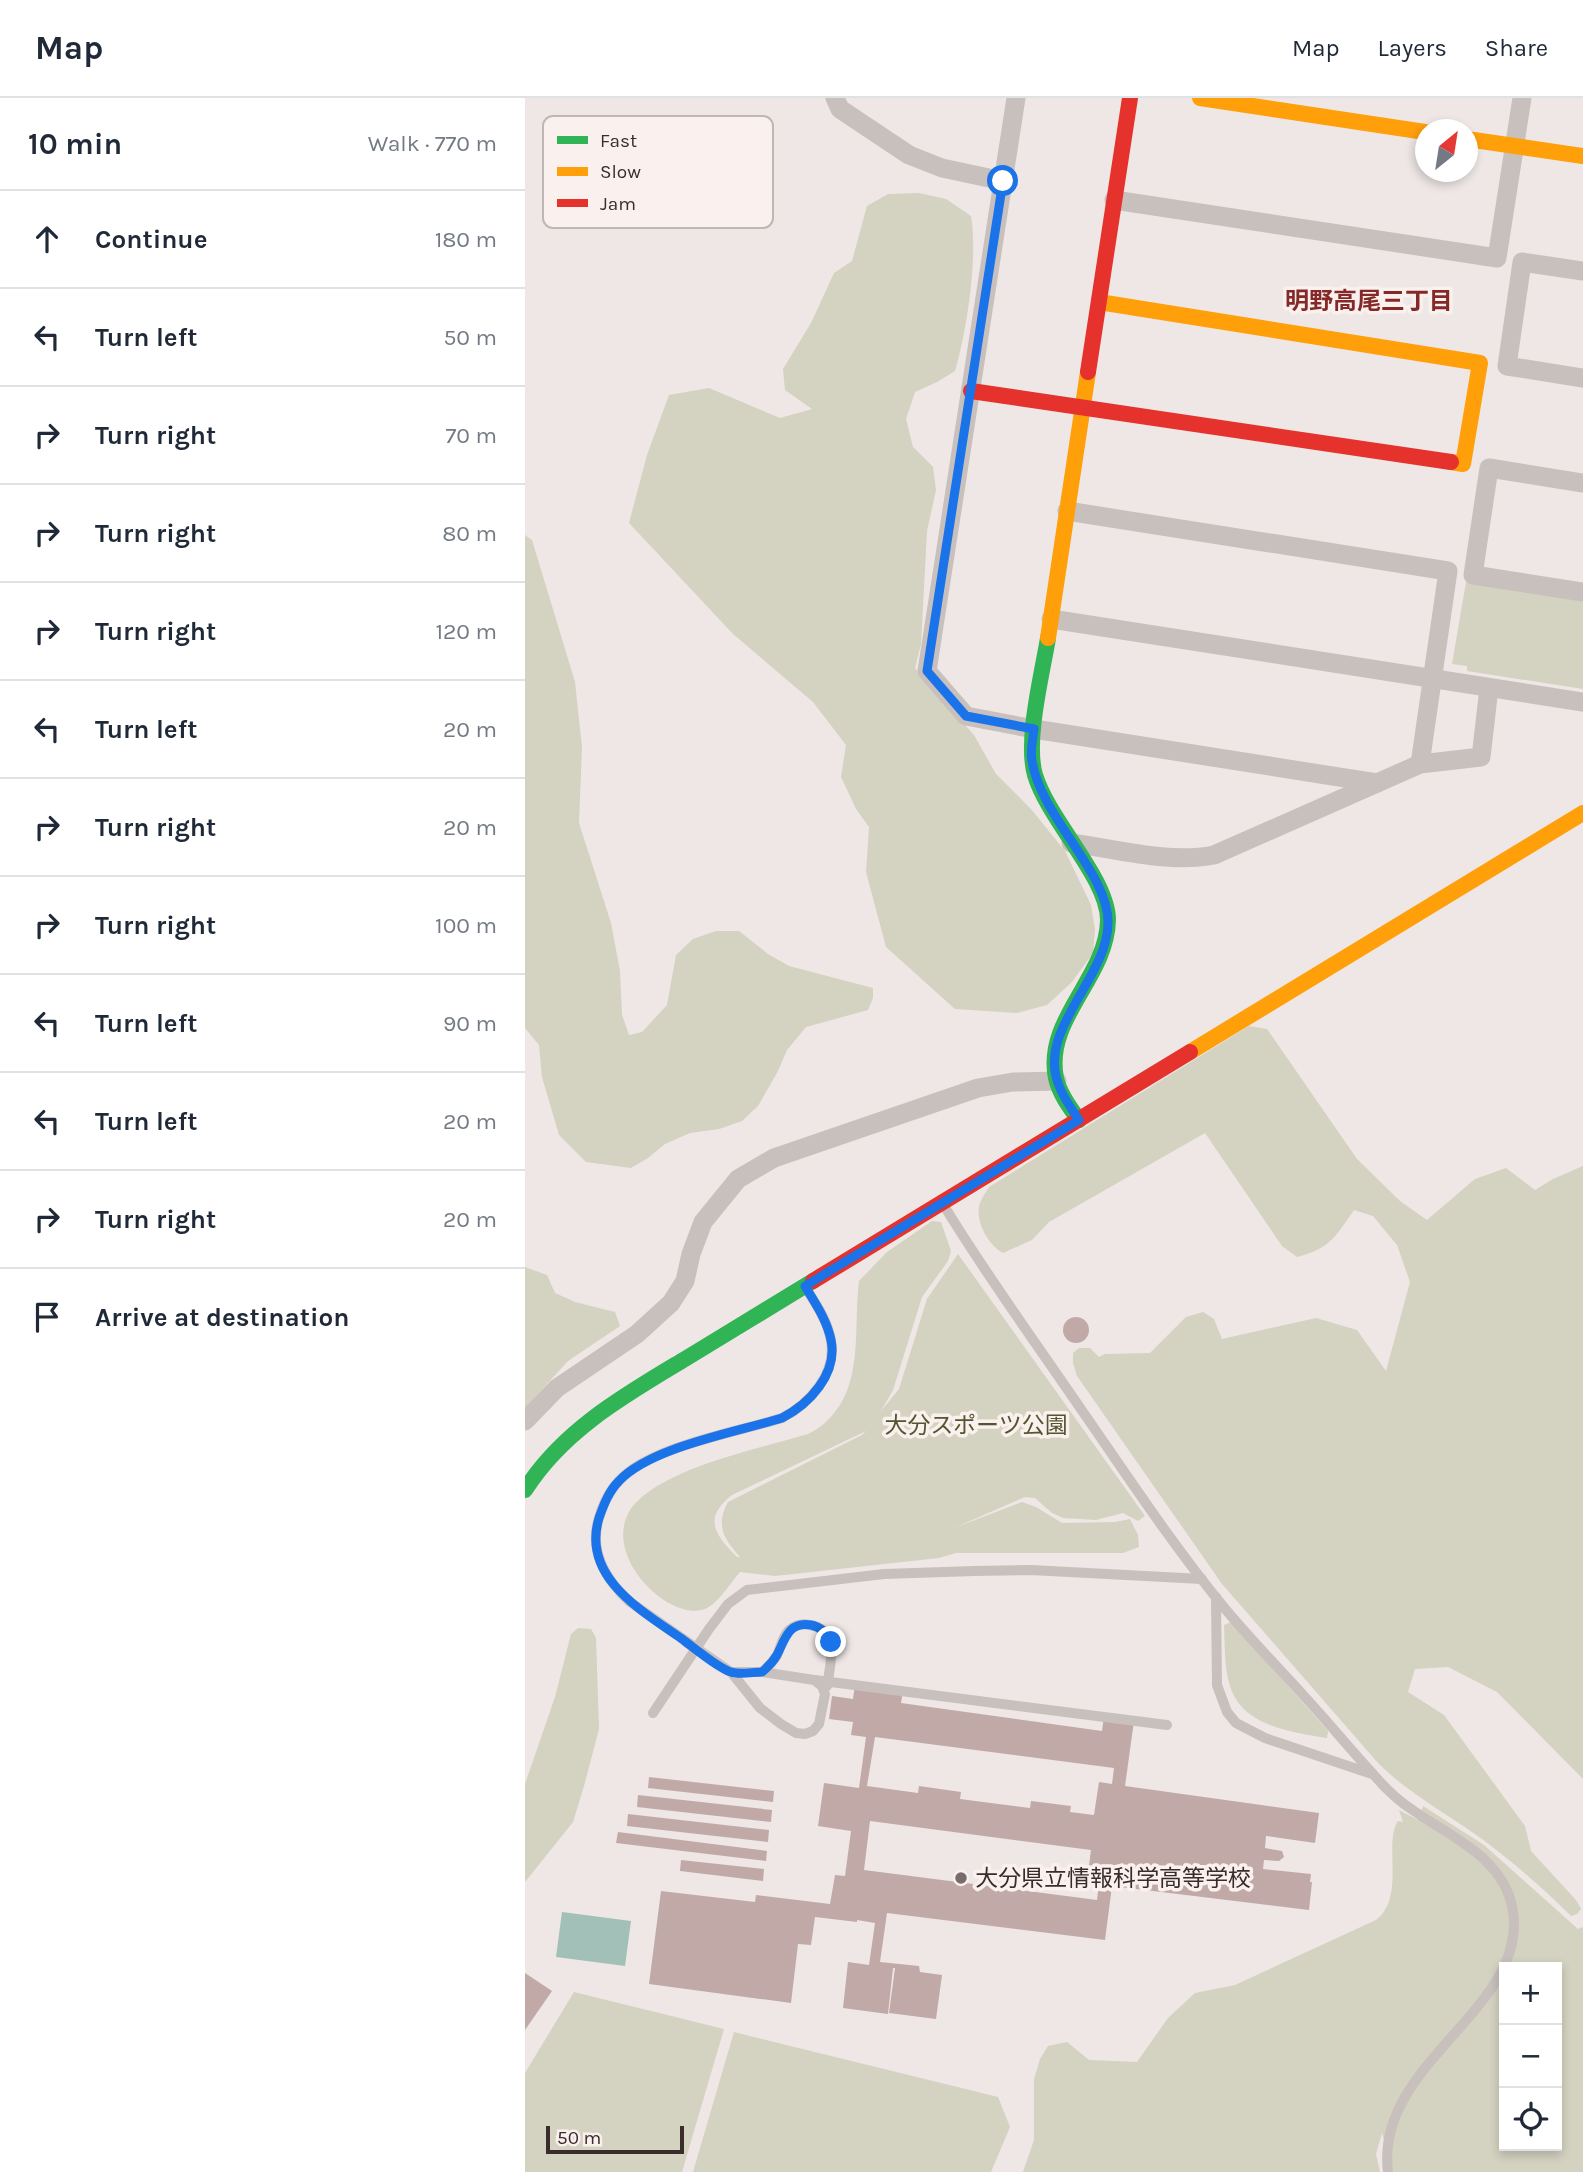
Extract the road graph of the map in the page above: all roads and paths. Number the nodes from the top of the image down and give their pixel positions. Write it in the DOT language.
graph roads {
  1 [pos="835,98"];
  2 [pos="1016,98"];
  3 [pos="1130,98"];
  4 [pos="1200,98"];
  5 [pos="1522,98"];
  6 [pos="1415,130"];
  7 [pos="1478,141"];
  8 [pos="1514,146"];
  9 [pos="1583,156"];
  10 [pos="1003,181"];
  11 [pos="1114,200"];
  12 [pos="1583,271"];
  13 [pos="1099,302"];
  14 [pos="1583,378"];
  15 [pos="971,391"];
  16 [pos="1083,408"];
  17 [pos="1583,483"];
  18 [pos="1067,511"];
  19 [pos="1583,592"];
  20 [pos="1051,619"];
  21 [pos="1432,679"];
  22 [pos="1489,688"];
  23 [pos="1583,702"];
  24 [pos="1034,729"];
  25 [pos="1420,764"];
  26 [pos="1377,783"];
  27 [pos="1578,821"];
  28 [pos="1071,843"];
  29 [pos="1057,1081"];
  30 [pos="1079,1120"];
  31 [pos="943,1203"];
  32 [pos="805,1286"];
  33 [pos="525,1420"];
  34 [pos="525,1490"];
  35 [pos="1202,1579"];
  36 [pos="1216,1597"];
  37 [pos="695,1648"];
  38 [pos="731,1672"];
  39 [pos="762,1672"];
  40 [pos="814,1679"];
  41 [pos="827,1681"];
  42 [pos="825,1694"];
  43 [pos="653,1713"];
  44 [pos="1167,1725"];
  45 [pos="1373,1775"];
  46 [pos="1388,2172"];
  1 -- 10 [label="street"];
  2 -- 10 [label="street"];
  3 -- 11 [label="street"];
  4 -- 6 [label="street"];
  5 -- 8 [label="street"];
  7 -- 8 [label="street"];
  8 -- 9 [label="street"];
  8 -- 11 [label="street"];
  10 -- 15 [label="street"];
  11 -- 13 [label="street"];
  12 -- 14 [label="street"];
  13 -- 16 [label="street"];
  13 -- 16 [label="street"];
  15 -- 16 [label="street"];
  15 -- 24 [label="street"];
  16 -- 18 [label="street"];
  17 -- 19 [label="street"];
  18 -- 20 [label="street"];
  18 -- 21 [label="street"];
  20 -- 21 [label="street"];
  20 -- 24 [label="street"];
  21 -- 22 [label="street"];
  21 -- 25 [label="street"];
  22 -- 23 [label="street"];
  22 -- 25 [label="street"];
  24 -- 26 [label="street"];
  24 -- 28 [label="street"];
  25 -- 26 [label="street"];
  26 -- 28 [label="street"];
  27 -- 30 [label="street"];
  28 -- 29 [label="street"];
  29 -- 30 [label="street"];
  29 -- 33 [label="street"];
  30 -- 31 [label="street"];
  31 -- 32 [label="street"];
  31 -- 35 [label="lane"];
  32 -- 34 [label="street"];
  32 -- 37 [label="lane"];
  35 -- 36 [label="lane"];
  35 -- 37 [label="lane"];
  36 -- 45 [label="lane"];
  36 -- 45 [label="lane"];
  37 -- 38 [label="lane"];
  37 -- 43 [label="lane"];
  38 -- 39 [label="lane"];
  38 -- 42 [label="lane"];
  39 -- 40 [label="lane"];
  39 -- 41 [label="lane"];
  40 -- 41 [label="lane"];
  40 -- 42 [label="lane"];
  41 -- 42 [label="lane"];
  41 -- 44 [label="lane"];
  45 -- 46 [label="lane"];
}
